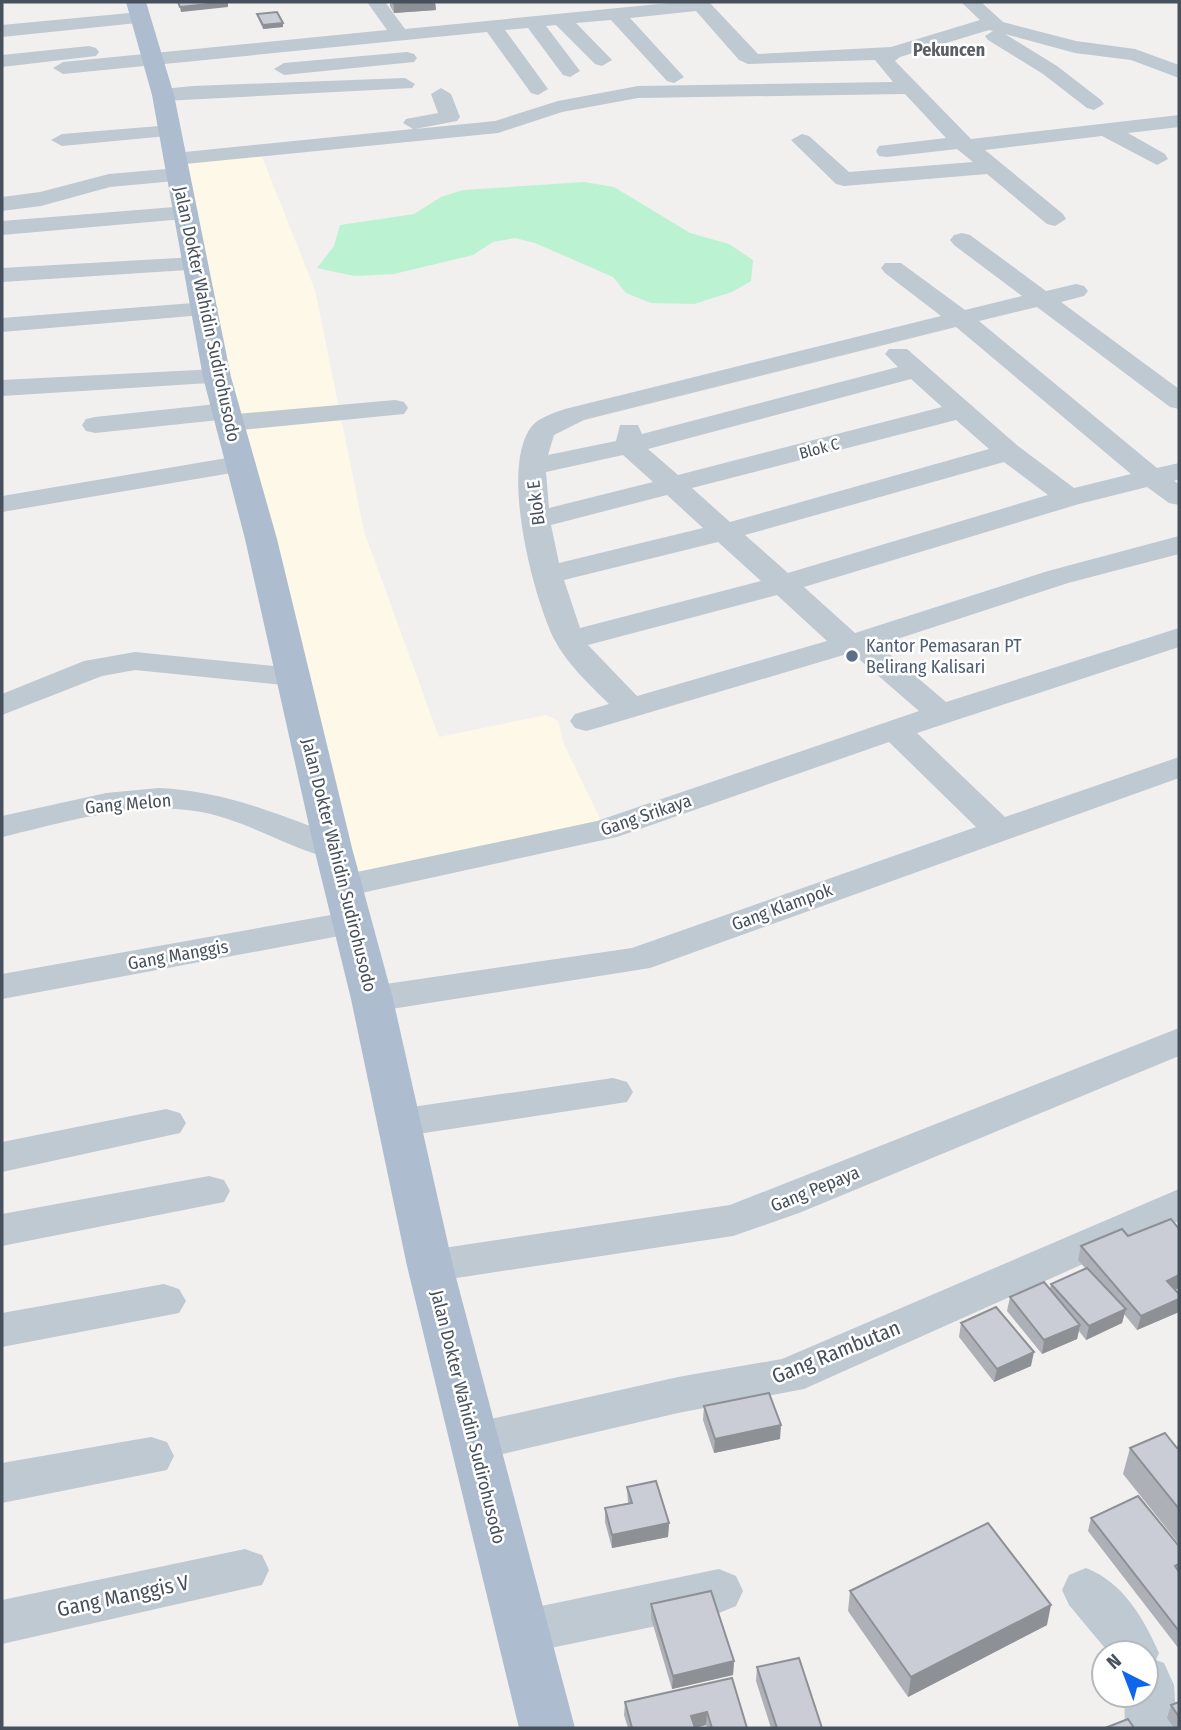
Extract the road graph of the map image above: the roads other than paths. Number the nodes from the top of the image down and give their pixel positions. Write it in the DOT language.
graph roads {
  1 [pos="376,2"];
  2 [pos="503,2"];
  3 [pos="970,2"];
  4 [pos="700,4"];
  5 [pos="615,13"];
  6 [pos="561,19"];
  7 [pos="525,22"];
  8 [pos="492,25"];
  9 [pos="985,25"];
  10 [pos="2,31"];
  11 [pos="143,31"];
  12 [pos="399,33"];
  13 [pos="264,46"];
  14 [pos="893,53"];
  15 [pos="407,58"];
  16 [pos="602,60"];
  17 [pos="2,61"];
  18 [pos="63,68"];
  19 [pos="570,71"];
  20 [pos="1179,72"];
  21 [pos="674,77"];
  22 [pos="405,83"];
  23 [pos="910,88"];
  24 [pos="538,89"];
  25 [pos="441,94"];
  26 [pos="1094,104"];
  27 [pos="1179,121"];
  28 [pos="1105,129"];
  29 [pos="62,140"];
  30 [pos="802,140"];
  31 [pos="172,141"];
  32 [pos="964,144"];
  33 [pos="279,149"];
  34 [pos="887,151"];
  35 [pos="1157,159"];
  36 [pos="989,167"];
  37 [pos="294,171"];
  38 [pos="2,204"];
  39 [pos="187,214"];
  40 [pos="1055,219"];
  41 [pos="2,228"];
  42 [pos="962,240"];
  43 [pos="195,264"];
  44 [pos="893,268"];
  45 [pos="2,275"];
  46 [pos="1076,292"];
  47 [pos="1043,299"];
  48 [pos="206,309"];
  49 [pos="961,319"];
  50 [pos="2,325"];
  51 [pos="878,337"];
  52 [pos="916,370"];
  53 [pos="2,388"];
  54 [pos="1179,401"];
  55 [pos="224,403"];
  56 [pos="605,406"];
  57 [pos="395,408"];
  58 [pos="963,410"];
  59 [pos="95,425"];
  60 [pos="636,439"];
  61 [pos="1008,452"];
  62 [pos="239,464"];
  63 [pos="533,467"];
  64 [pos="1166,475"];
  65 [pos="687,483"];
  66 [pos="1179,497"];
  67 [pos="1069,498"];
  68 [pos="2,504"];
  69 [pos="537,520"];
  70 [pos="736,529"];
  71 [pos="1179,545"];
  72 [pos="547,575"];
  73 [pos="792,581"];
  74 [pos="1179,637"];
  75 [pos="570,640"];
  76 [pos="863,645"];
  77 [pos="293,677"];
  78 [pos="2,705"];
  79 [pos="630,707"];
  80 [pos="941,714"];
  81 [pos="586,721"];
  82 [pos="895,730"];
  83 [pos="1179,767"];
  84 [pos="2,827"];
  85 [pos="998,829"];
  86 [pos="332,848"];
  87 [pos="343,886"];
  88 [pos="353,923"];
  89 [pos="2,987"];
  90 [pos="372,999"];
  91 [pos="1179,1041"];
  92 [pos="613,1092"];
  93 [pos="166,1123"];
  94 [pos="398,1123"];
  95 [pos="2,1157"];
  96 [pos="209,1191"];
  97 [pos="1179,1204"];
  98 [pos="2,1230"];
  99 [pos="430,1266"];
  100 [pos="164,1301"];
  101 [pos="2,1329"];
  102 [pos="473,1442"];
  103 [pos="150,1456"];
  104 [pos="2,1483"];
  105 [pos="245,1570"];
  106 [pos="1086,1590"];
  107 [pos="719,1591"];
  108 [pos="2,1622"];
  109 [pos="522,1632"];
  110 [pos="1128,1639"];
  111 [pos="1149,1709"];
  112 [pos="547,1728"];
  113 [pos="1151,1728"];
  1 -- 12 [label="street"];
  2 -- 7 [label="street"];
  3 -- 9 [label="street"];
  4 -- 5 [label="street"];
  4 -- 14 [label="street"];
  5 -- 6 [label="street"];
  5 -- 21 [label="street"];
  6 -- 7 [label="street"];
  6 -- 16 [label="street"];
  7 -- 8 [label="street"];
  7 -- 19 [label="street"];
  8 -- 12 [label="street"];
  8 -- 24 [label="street"];
  9 -- 14 [label="street"];
  9 -- 20 [label="street"];
  9 -- 26 [label="street"];
  10 -- 11 [label="street"];
  11 -- 13 [label="street"];
  11 -- 17 [label="street"];
  11 -- 18 [label="street"];
  11 -- 31 [label="main road, Jalan Dokter Wahidin Sudirohusodo"];
  12 -- 13 [label="street"];
  13 -- 15 [label="street"];
  14 -- 23 [label="street"];
  22 -- 31 [label="street"];
  23 -- 32 [label="street"];
  23 -- 33 [label="street"];
  25 -- 31 [label="street"];
  27 -- 28 [label="street"];
  28 -- 32 [label="street"];
  28 -- 35 [label="street"];
  29 -- 31 [label="street"];
  30 -- 36 [label="street"];
  31 -- 33 [label="street"];
  31 -- 38 [label="street"];
  31 -- 39 [label="main road, Jalan Dokter Wahidin Sudirohusodo"];
  32 -- 34 [label="street"];
  32 -- 36 [label="street"];
  33 -- 37 [label="street"];
  36 -- 40 [label="street"];
  39 -- 41 [label="street"];
  39 -- 43 [label="main road, Jalan Dokter Wahidin Sudirohusodo"];
  42 -- 47 [label="street"];
  43 -- 45 [label="street"];
  43 -- 48 [label="main road, Jalan Dokter Wahidin Sudirohusodo"];
  44 -- 49 [label="street"];
  46 -- 47 [label="street"];
  47 -- 49 [label="street"];
  47 -- 54 [label="street"];
  48 -- 50 [label="street"];
  48 -- 55 [label="main road, Jalan Dokter Wahidin Sudirohusodo"];
  49 -- 51 [label="street"];
  49 -- 64 [label="street"];
  51 -- 52 [label="street"];
  51 -- 56 [label="street"];
  52 -- 58 [label="street"];
  52 -- 60 [label="street"];
  53 -- 55 [label="street"];
  55 -- 57 [label="street"];
  55 -- 59 [label="street"];
  55 -- 62 [label="main road, Jalan Dokter Wahidin Sudirohusodo"];
  56 -- 60 [label="street"];
  56 -- 63 [label="street, Blok E"];
  58 -- 61 [label="street"];
  58 -- 65 [label="street, Blok C"];
  60 -- 63 [label="street"];
  60 -- 65 [label="street"];
  61 -- 67 [label="street"];
  61 -- 70 [label="street"];
  62 -- 68 [label="street"];
  62 -- 77 [label="main road, Jalan Dokter Wahidin Sudirohusodo"];
  63 -- 69 [label="street, Blok E"];
  64 -- 66 [label="street"];
  64 -- 67 [label="street"];
  65 -- 69 [label="street, Blok C"];
  65 -- 70 [label="street"];
  67 -- 73 [label="street"];
  69 -- 72 [label="street, Blok E"];
  70 -- 72 [label="street"];
  70 -- 73 [label="street"];
  71 -- 76 [label="street"];
  72 -- 75 [label="street, Blok E"];
  73 -- 75 [label="street"];
  73 -- 76 [label="street"];
  74 -- 80 [label="street, Gang Srikaya"];
  75 -- 79 [label="street"];
  76 -- 79 [label="street"];
  76 -- 80 [label="street"];
  77 -- 78 [label="street"];
  77 -- 86 [label="main road, Jalan Dokter Wahidin Sudirohusodo"];
  79 -- 81 [label="street"];
  80 -- 82 [label="street, Gang Srikaya"];
  82 -- 85 [label="street"];
  82 -- 87 [label="street, Gang Srikaya"];
  83 -- 85 [label="street, Gang Klampok"];
  84 -- 86 [label="street, Gang Melon"];
  85 -- 90 [label="street, Gang Klampok"];
  86 -- 87 [label="main road, Jalan Dokter Wahidin Sudirohusodo"];
  87 -- 88 [label="main road, Jalan Dokter Wahidin Sudirohusodo"];
  88 -- 89 [label="street, Gang Manggis"];
  88 -- 90 [label="main road, Jalan Dokter Wahidin Sudirohusodo"];
  90 -- 94 [label="main road, Jalan Dokter Wahidin Sudirohusodo"];
  91 -- 99 [label="street, Gang Pepaya"];
  92 -- 94 [label="street"];
  93 -- 95 [label="street"];
  94 -- 99 [label="main road, Jalan Dokter Wahidin Sudirohusodo"];
  96 -- 98 [label="street"];
  97 -- 102 [label="street, Gang Rambutan"];
  99 -- 102 [label="main road, Jalan Dokter Wahidin Sudirohusodo"];
  100 -- 101 [label="street"];
  102 -- 109 [label="main road, Jalan Dokter Wahidin Sudirohusodo"];
  103 -- 104 [label="street"];
  105 -- 108 [label="street, Gang Manggis V"];
  106 -- 110 [label="street"];
  107 -- 109 [label="street"];
  109 -- 112 [label="main road, Jalan Dokter Wahidin Sudirohusodo"];
  111 -- 113 [label="street"];
}
